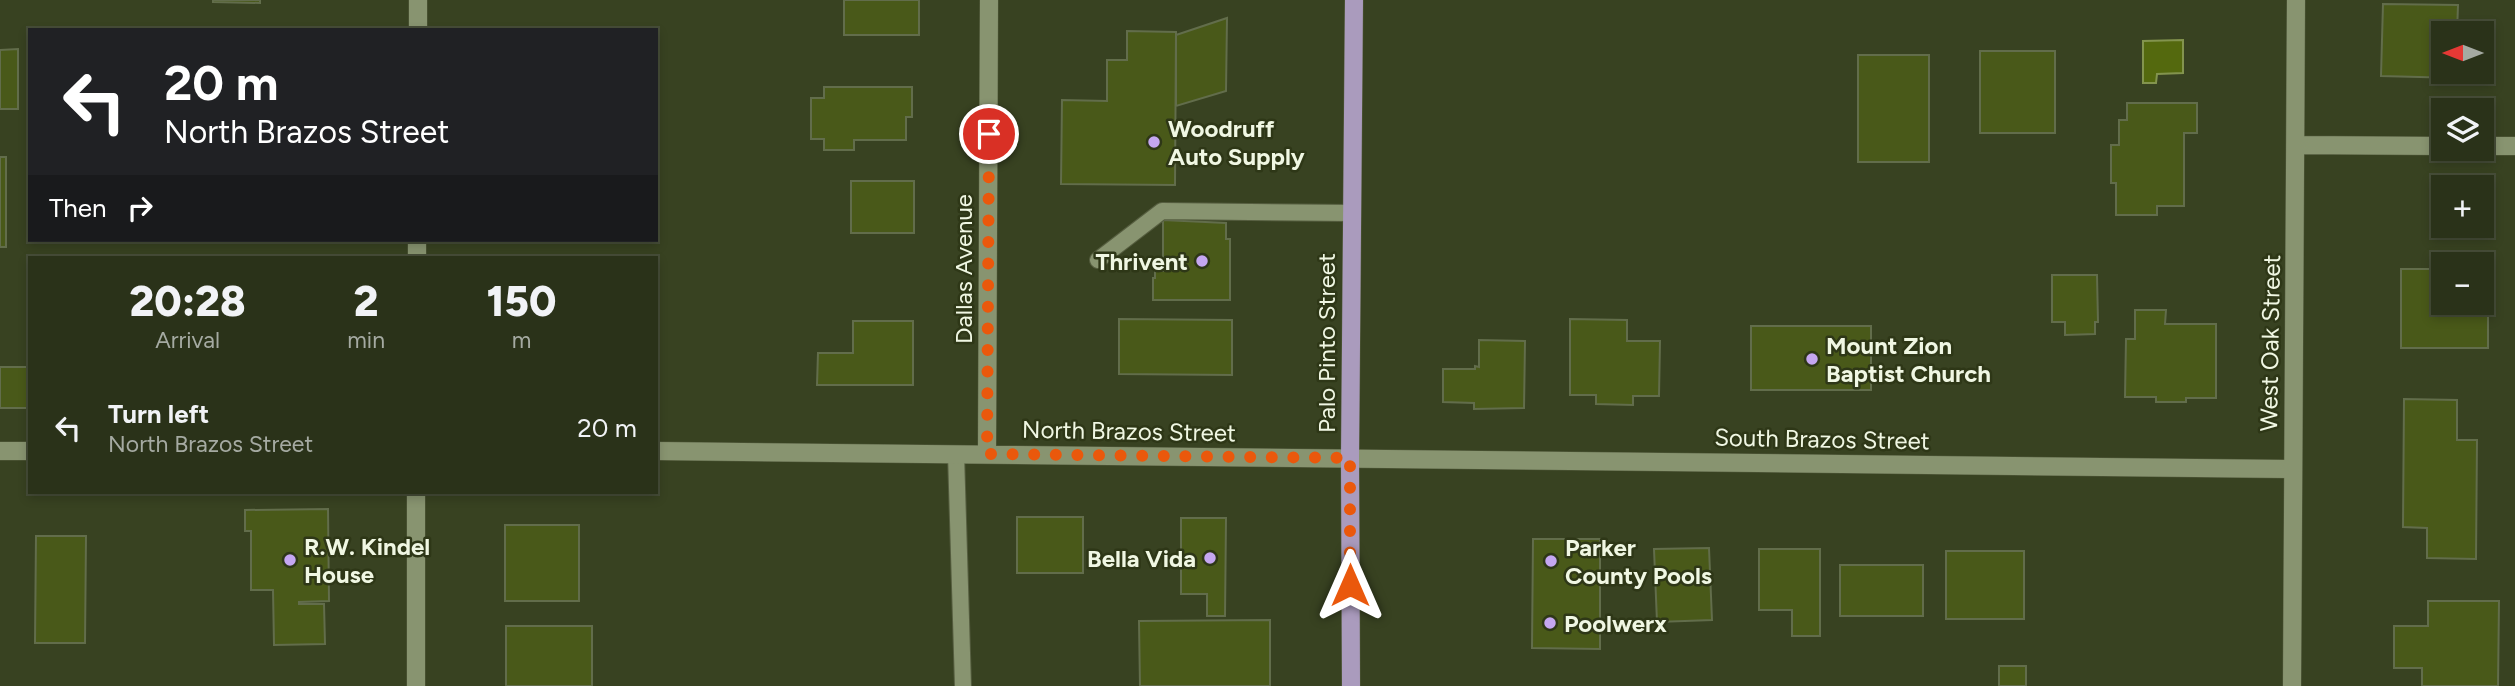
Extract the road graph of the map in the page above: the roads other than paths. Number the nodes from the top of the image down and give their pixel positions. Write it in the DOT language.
graph roads {
  1 [pos="418,0"];
  2 [pos="989,0"];
  3 [pos="1354,0"];
  4 [pos="2296,0"];
  5 [pos="418,28"];
  6 [pos="2296,145"];
  7 [pos="2431,146"];
  8 [pos="2494,146"];
  9 [pos="2515,146"];
  10 [pos="1352,213"];
  11 [pos="1098,260"];
  12 [pos="0,451"];
  13 [pos="28,451"];
  14 [pos="658,451"];
  15 [pos="956,454"];
  16 [pos="987,454"];
  17 [pos="1350,458"];
  18 [pos="2293,468"];
  19 [pos="416,494"];
  20 [pos="416,686"];
  21 [pos="963,686"];
  22 [pos="1351,686"];
  23 [pos="2292,686"];
  1 -- 5 [label="street"];
  2 -- 16 [label="street, Dallas Avenue"];
  3 -- 10 [label="main road, Palo Pinto Street"];
  4 -- 6 [label="street, West Oak Street"];
  6 -- 7 [label="street"];
  6 -- 18 [label="street, West Oak Street"];
  8 -- 9 [label="street"];
  10 -- 11 [label="lane"];
  10 -- 17 [label="main road, Palo Pinto Street"];
  12 -- 13 [label="street"];
  14 -- 15 [label="street, North Brazos Street"];
  15 -- 16 [label="street, North Brazos Street"];
  15 -- 21 [label="lane"];
  16 -- 17 [label="street, North Brazos Street"];
  17 -- 18 [label="street, South Brazos Street"];
  17 -- 22 [label="main road, Palo Pinto Street"];
  18 -- 23 [label="street, West Oak Street"];
  19 -- 20 [label="street"];
}
